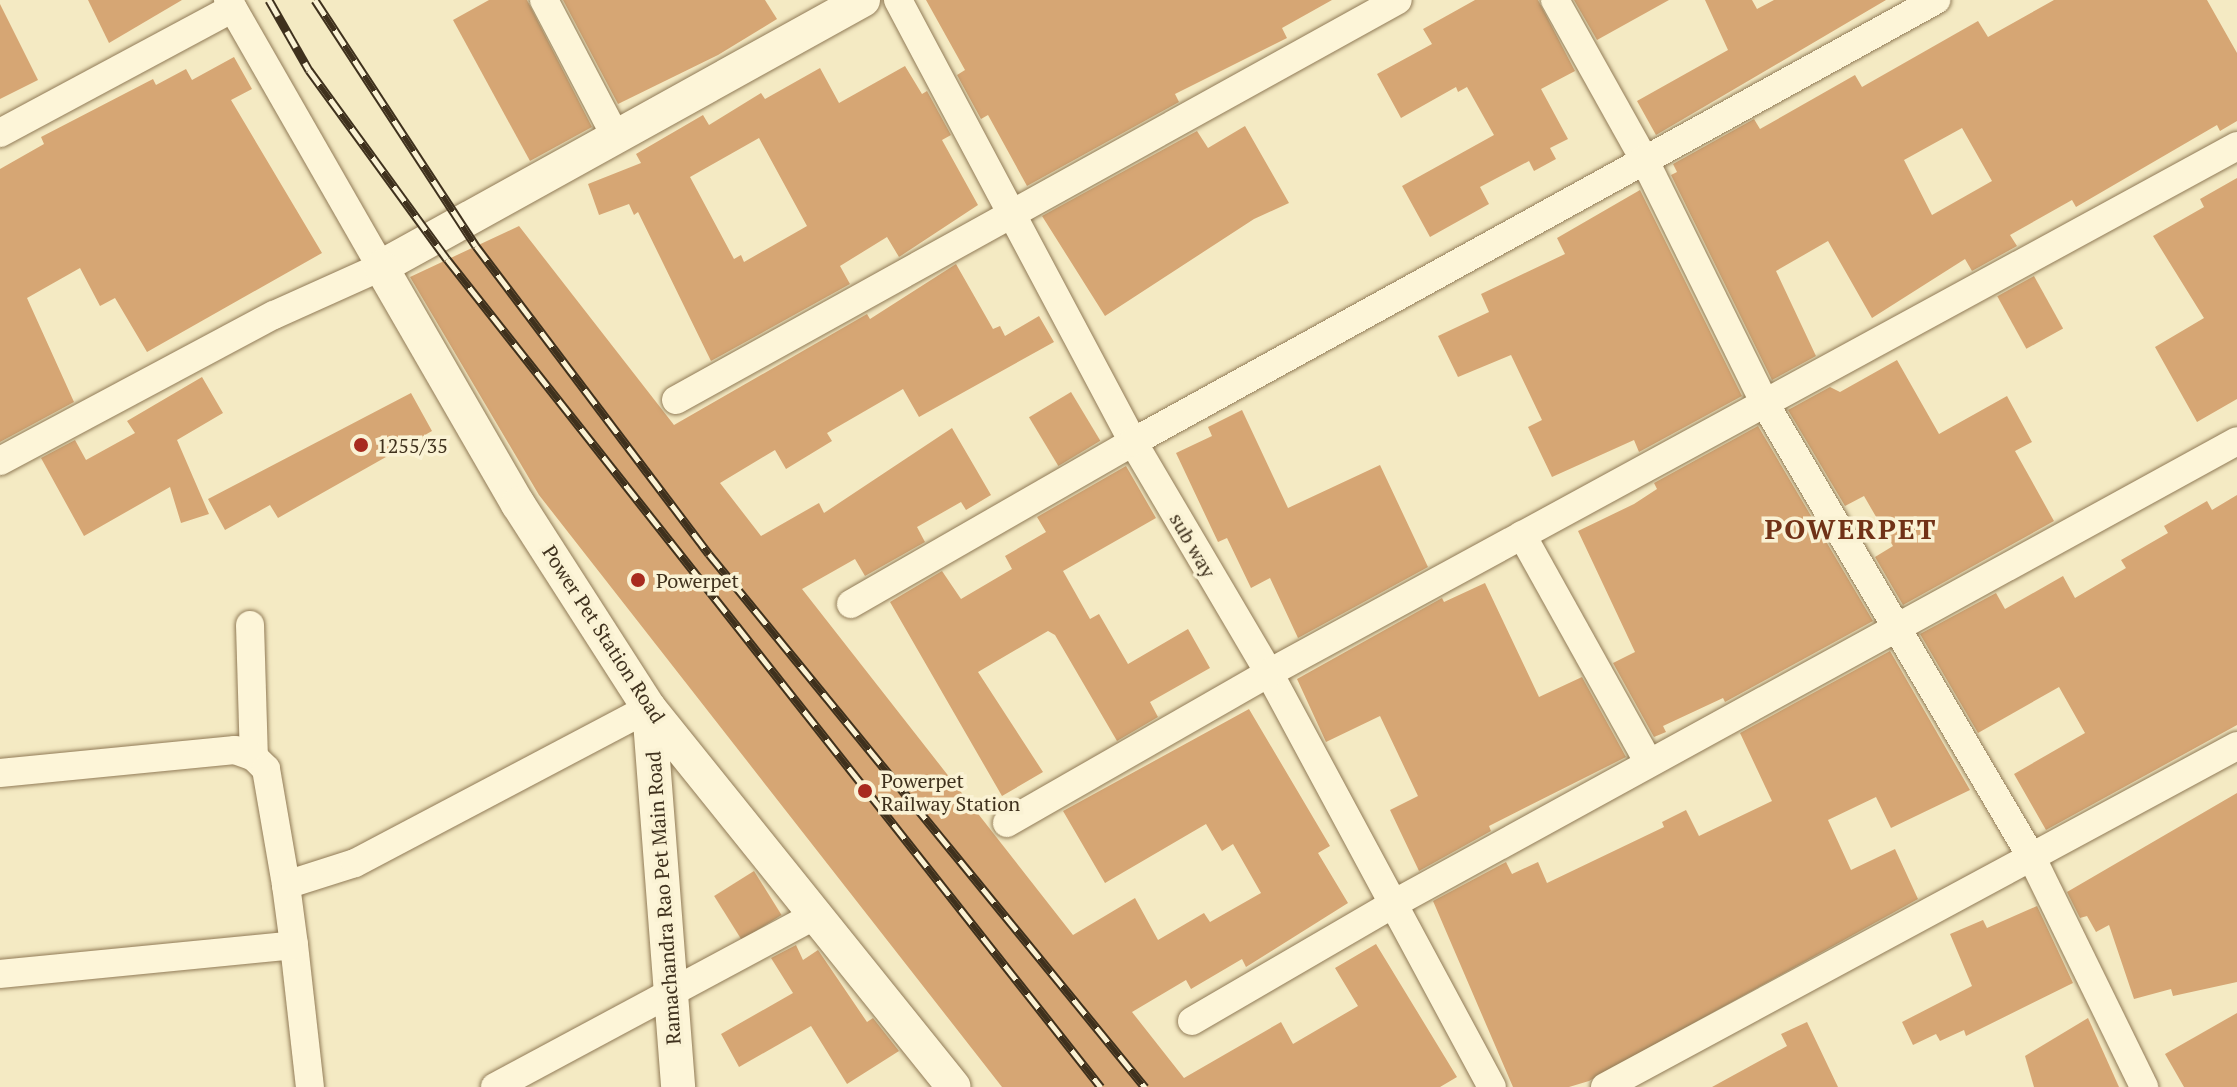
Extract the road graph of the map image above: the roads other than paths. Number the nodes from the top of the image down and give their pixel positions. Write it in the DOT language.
graph roads {
  1 [pos="544,0"];
  2 [pos="863,0"];
  3 [pos="898,0"];
  4 [pos="1398,0"];
  5 [pos="1555,0"];
  6 [pos="1936,0"];
  7 [pos="230,4"];
  8 [pos="0,133"];
  9 [pos="615,135"];
  10 [pos="2237,146"];
  11 [pos="1644,159"];
  12 [pos="1013,212"];
  13 [pos="381,267"];
  14 [pos="676,400"];
  15 [pos="1764,402"];
  16 [pos="2237,441"];
  17 [pos="1133,442"];
  18 [pos="0,461"];
  19 [pos="1522,535"];
  20 [pos="851,604"];
  21 [pos="250,625"];
  22 [pos="1895,628"];
  23 [pos="1269,673"];
  24 [pos="649,708"];
  25 [pos="2237,746"];
  26 [pos="254,757"];
  27 [pos="1649,763"];
  28 [pos="0,773"];
  29 [pos="1007,823"];
  30 [pos="2032,858"];
  31 [pos="286,885"];
  32 [pos="1395,903"];
  33 [pos="818,914"];
  34 [pos="294,945"];
  35 [pos="0,974"];
  36 [pos="667,995"];
  37 [pos="1192,1021"];
  38 [pos="310,1087"];
  39 [pos="495,1087"];
  40 [pos="678,1087"];
  41 [pos="954,1087"];
  42 [pos="1492,1087"];
  43 [pos="1605,1087"];
  44 [pos="2144,1087"];
  1 -- 9 [label="street"];
  2 -- 9 [label="street"];
  3 -- 12 [label="street, sub way"];
  4 -- 12 [label="street"];
  5 -- 11 [label="street"];
  6 -- 11 [label="street"];
  7 -- 8 [label="street"];
  7 -- 13 [label="street"];
  9 -- 13 [label="street"];
  10 -- 15 [label="street"];
  11 -- 15 [label="street"];
  11 -- 17 [label="street"];
  12 -- 14 [label="street"];
  12 -- 17 [label="street, sub way"];
  13 -- 18 [label="street"];
  13 -- 24 [label="street, Power Pet Station Road"];
  15 -- 19 [label="street"];
  15 -- 22 [label="street"];
  16 -- 22 [label="street"];
  17 -- 20 [label="street"];
  17 -- 23 [label="street, sub way"];
  19 -- 23 [label="street"];
  19 -- 27 [label="street"];
  21 -- 26 [label="street"];
  22 -- 27 [label="street"];
  22 -- 30 [label="street"];
  23 -- 29 [label="street"];
  23 -- 32 [label="street, sub way"];
  24 -- 31 [label="street"];
  24 -- 33 [label="street, Power Pet Station Road"];
  24 -- 36 [label="street, Ramachandra Rao Pet Main Road"];
  25 -- 30 [label="street"];
  26 -- 28 [label="street"];
  26 -- 31 [label="street"];
  27 -- 32 [label="street"];
  30 -- 43 [label="street"];
  30 -- 44 [label="street"];
  31 -- 34 [label="street"];
  32 -- 37 [label="street"];
  32 -- 42 [label="street, sub way"];
  33 -- 36 [label="street"];
  33 -- 41 [label="street, Power Pet Station Road"];
  34 -- 35 [label="street"];
  34 -- 38 [label="street"];
  36 -- 39 [label="street"];
  36 -- 40 [label="street, Ramachandra Rao Pet Main Road"];
}
